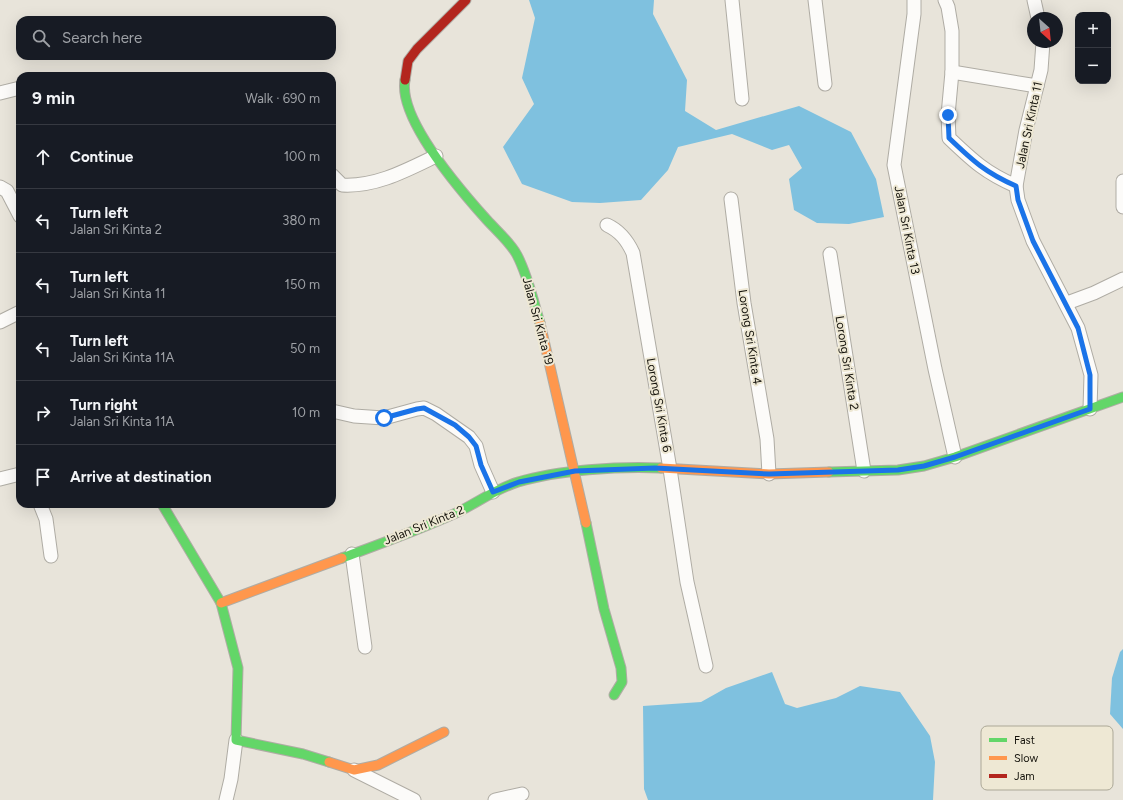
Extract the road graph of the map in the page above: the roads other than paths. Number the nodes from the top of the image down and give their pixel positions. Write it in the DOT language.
graph roads {
  1 [pos="466,0"];
  2 [pos="732,0"];
  3 [pos="815,0"];
  4 [pos="914,0"];
  5 [pos="945,0"];
  6 [pos="1034,0"];
  7 [pos="1037,12"];
  8 [pos="1043,48"];
  9 [pos="952,72"];
  10 [pos="825,84"];
  11 [pos="1037,86"];
  12 [pos="16,89"];
  13 [pos="0,93"];
  14 [pos="742,99"];
  15 [pos="436,156"];
  16 [pos="336,179"];
  17 [pos="1123,181"];
  18 [pos="1016,186"];
  19 [pos="0,187"];
  20 [pos="731,199"];
  21 [pos="1123,207"];
  22 [pos="16,209"];
  23 [pos="607,225"];
  24 [pos="830,254"];
  25 [pos="1123,279"];
  26 [pos="1066,303"];
  27 [pos="16,314"];
  28 [pos="0,322"];
  29 [pos="1123,397"];
  30 [pos="1090,409"];
  31 [pos="336,412"];
  32 [pos="955,457"];
  33 [pos="670,469"];
  34 [pos="575,471"];
  35 [pos="864,471"];
  36 [pos="769,474"];
  37 [pos="16,475"];
  38 [pos="0,479"];
  39 [pos="493,492"];
  40 [pos="42,508"];
  41 [pos="164,508"];
  42 [pos="352,554"];
  43 [pos="51,556"];
  44 [pos="221,603"];
  45 [pos="365,647"];
  46 [pos="706,666"];
  47 [pos="614,695"];
  48 [pos="444,732"];
  49 [pos="236,740"];
  50 [pos="354,770"];
  51 [pos="522,794"];
  52 [pos="226,800"];
  53 [pos="414,800"];
  54 [pos="495,800"];
  1 -- 15 [label="street, Jalan Sri Kinta 19"];
  2 -- 14 [label="street"];
  3 -- 10 [label="street"];
  4 -- 32 [label="street, Jalan Sri Kinta 13"];
  5 -- 9 [label="street"];
  6 -- 7 [label="street"];
  8 -- 11 [label="street, Jalan Sri Kinta 11"];
  9 -- 11 [label="street"];
  9 -- 18 [label="street"];
  11 -- 18 [label="street, Jalan Sri Kinta 11"];
  12 -- 13 [label="street"];
  15 -- 16 [label="street"];
  15 -- 34 [label="street, Jalan Sri Kinta 19"];
  17 -- 21 [label="street"];
  18 -- 26 [label="street, Jalan Sri Kinta 11"];
  19 -- 22 [label="street"];
  20 -- 36 [label="street, Lorong Sri Kinta 4"];
  23 -- 33 [label="street, Lorong Sri Kinta 6"];
  24 -- 35 [label="street, Lorong Sri Kinta 2"];
  25 -- 26 [label="street"];
  26 -- 30 [label="street, Jalan Sri Kinta 11"];
  27 -- 28 [label="street"];
  29 -- 30 [label="street, Jalan Sri Kinta 2"];
  30 -- 32 [label="street, Jalan Sri Kinta 2"];
  31 -- 39 [label="street"];
  32 -- 35 [label="street, Jalan Sri Kinta 2"];
  33 -- 34 [label="street, Jalan Sri Kinta 2"];
  33 -- 36 [label="street, Jalan Sri Kinta 2"];
  33 -- 46 [label="street, Lorong Sri Kinta 6"];
  34 -- 39 [label="street, Jalan Sri Kinta 2"];
  34 -- 47 [label="street, Jalan Sri Kinta 19"];
  35 -- 36 [label="street, Jalan Sri Kinta 2"];
  37 -- 38 [label="street"];
  39 -- 42 [label="street, Jalan Sri Kinta 2"];
  40 -- 43 [label="street"];
  41 -- 44 [label="street"];
  42 -- 44 [label="street, Jalan Sri Kinta 2"];
  42 -- 45 [label="street"];
  44 -- 49 [label="street"];
  48 -- 50 [label="street"];
  49 -- 50 [label="street"];
  49 -- 52 [label="street"];
  50 -- 53 [label="street"];
  51 -- 54 [label="street"];
}
